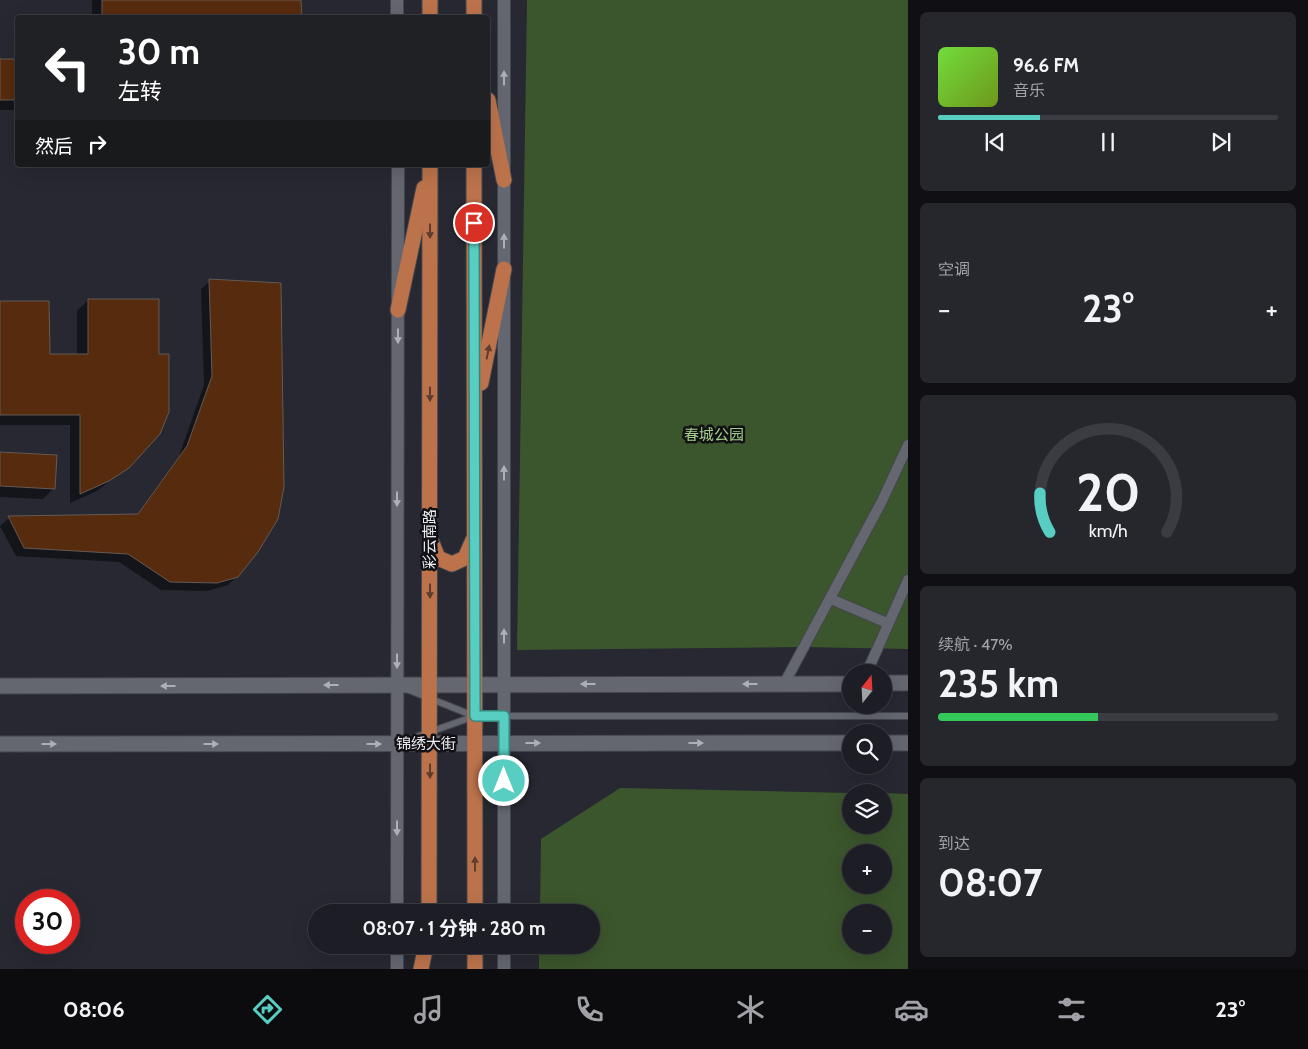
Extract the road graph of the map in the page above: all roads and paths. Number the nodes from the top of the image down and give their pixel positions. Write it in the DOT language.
graph roads {
  1 [pos="397,0"];
  2 [pos="430,0"];
  3 [pos="474,0"];
  4 [pos="504,0"];
  5 [pos="397,15"];
  6 [pos="430,15"];
  7 [pos="474,15"];
  8 [pos="490,110"];
  9 [pos="398,167"];
  10 [pos="429,167"];
  11 [pos="429,167"];
  12 [pos="474,167"];
  13 [pos="504,180"];
  14 [pos="504,269"];
  15 [pos="398,310"];
  16 [pos="475,416"];
  17 [pos="908,445"];
  18 [pos="430,534"];
  19 [pos="475,536"];
  20 [pos="908,580"];
  21 [pos="831,598"];
  22 [pos="887,623"];
  23 [pos="870,664"];
  24 [pos="908,683"];
  25 [pos="784,684"];
  26 [pos="842,684"];
  27 [pos="892,684"];
  28 [pos="397,685"];
  29 [pos="475,685"];
  30 [pos="504,685"];
  31 [pos="0,686"];
  32 [pos="430,692"];
  33 [pos="475,716"];
  34 [pos="504,716"];
  35 [pos="908,716"];
  36 [pos="430,738"];
  37 [pos="504,743"];
  38 [pos="842,743"];
  39 [pos="892,743"];
  40 [pos="908,743"];
  41 [pos="0,744"];
  42 [pos="397,744"];
  43 [pos="474,744"];
  44 [pos="397,904"];
  45 [pos="429,904"];
  46 [pos="475,904"];
  47 [pos="504,904"];
  48 [pos="397,954"];
  49 [pos="425,954"];
  50 [pos="428,954"];
  51 [pos="475,954"];
  52 [pos="504,954"];
  53 [pos="397,969"];
  54 [pos="421,969"];
  55 [pos="429,969"];
  56 [pos="475,969"];
  57 [pos="504,969"];
  1 -- 5 [label="street"];
  2 -- 6 [label="main road"];
  3 -- 7 [label="main road"];
  13 -- 4 [label="street, one-way"];
  8 -- 13 [label="main road"];
  9 -- 15 [label="street"];
  10 -- 15 [label="main road"];
  11 -- 18 [label="main road, 彩云南路, one-way"];
  12 -- 16 [label="main road"];
  14 -- 13 [label="street, one-way"];
  16 -- 14 [label="main road, one-way"];
  30 -- 14 [label="street, one-way"];
  15 -- 28 [label="street, one-way"];
  16 -- 19 [label="main road"];
  17 -- 21 [label="street"];
  18 -- 19 [label="main road"];
  18 -- 32 [label="main road, 彩云南路, one-way"];
  19 -- 29 [label="main road"];
  20 -- 22 [label="street"];
  21 -- 22 [label="street"];
  21 -- 25 [label="street"];
  22 -- 23 [label="street"];
  24 -- 27 [label="main road"];
  25 -- 26 [label="main road"];
  25 -- 30 [label="main road, one-way"];
  28 -- 31 [label="main road, one-way"];
  28 -- 32 [label="main road"];
  28 -- 42 [label="street"];
  29 -- 30 [label="main road"];
  29 -- 32 [label="main road"];
  29 -- 33 [label="main road"];
  30 -- 34 [label="street"];
  32 -- 33 [label="lane"];
  32 -- 36 [label="main road, 彩云南路"];
  33 -- 34 [label="lane"];
  33 -- 36 [label="lane"];
  33 -- 43 [label="main road"];
  34 -- 35 [label="lane"];
  34 -- 37 [label="street"];
  36 -- 42 [label="main road, 锦绣大街"];
  36 -- 43 [label="main road, 锦绣大街"];
  36 -- 45 [label="main road, 彩云南路, one-way"];
  37 -- 38 [label="main road, 锦绣大街, one-way"];
  37 -- 43 [label="main road, 锦绣大街"];
  37 -- 47 [label="street"];
  39 -- 40 [label="main road"];
  41 -- 42 [label="main road, 锦绣大街, one-way"];
  42 -- 44 [label="street, one-way"];
  46 -- 43 [label="main road, one-way"];
  48 -- 53 [label="street"];
  49 -- 54 [label="main road"];
  50 -- 55 [label="main road"];
  51 -- 56 [label="main road"];
  52 -- 57 [label="street"];
}
